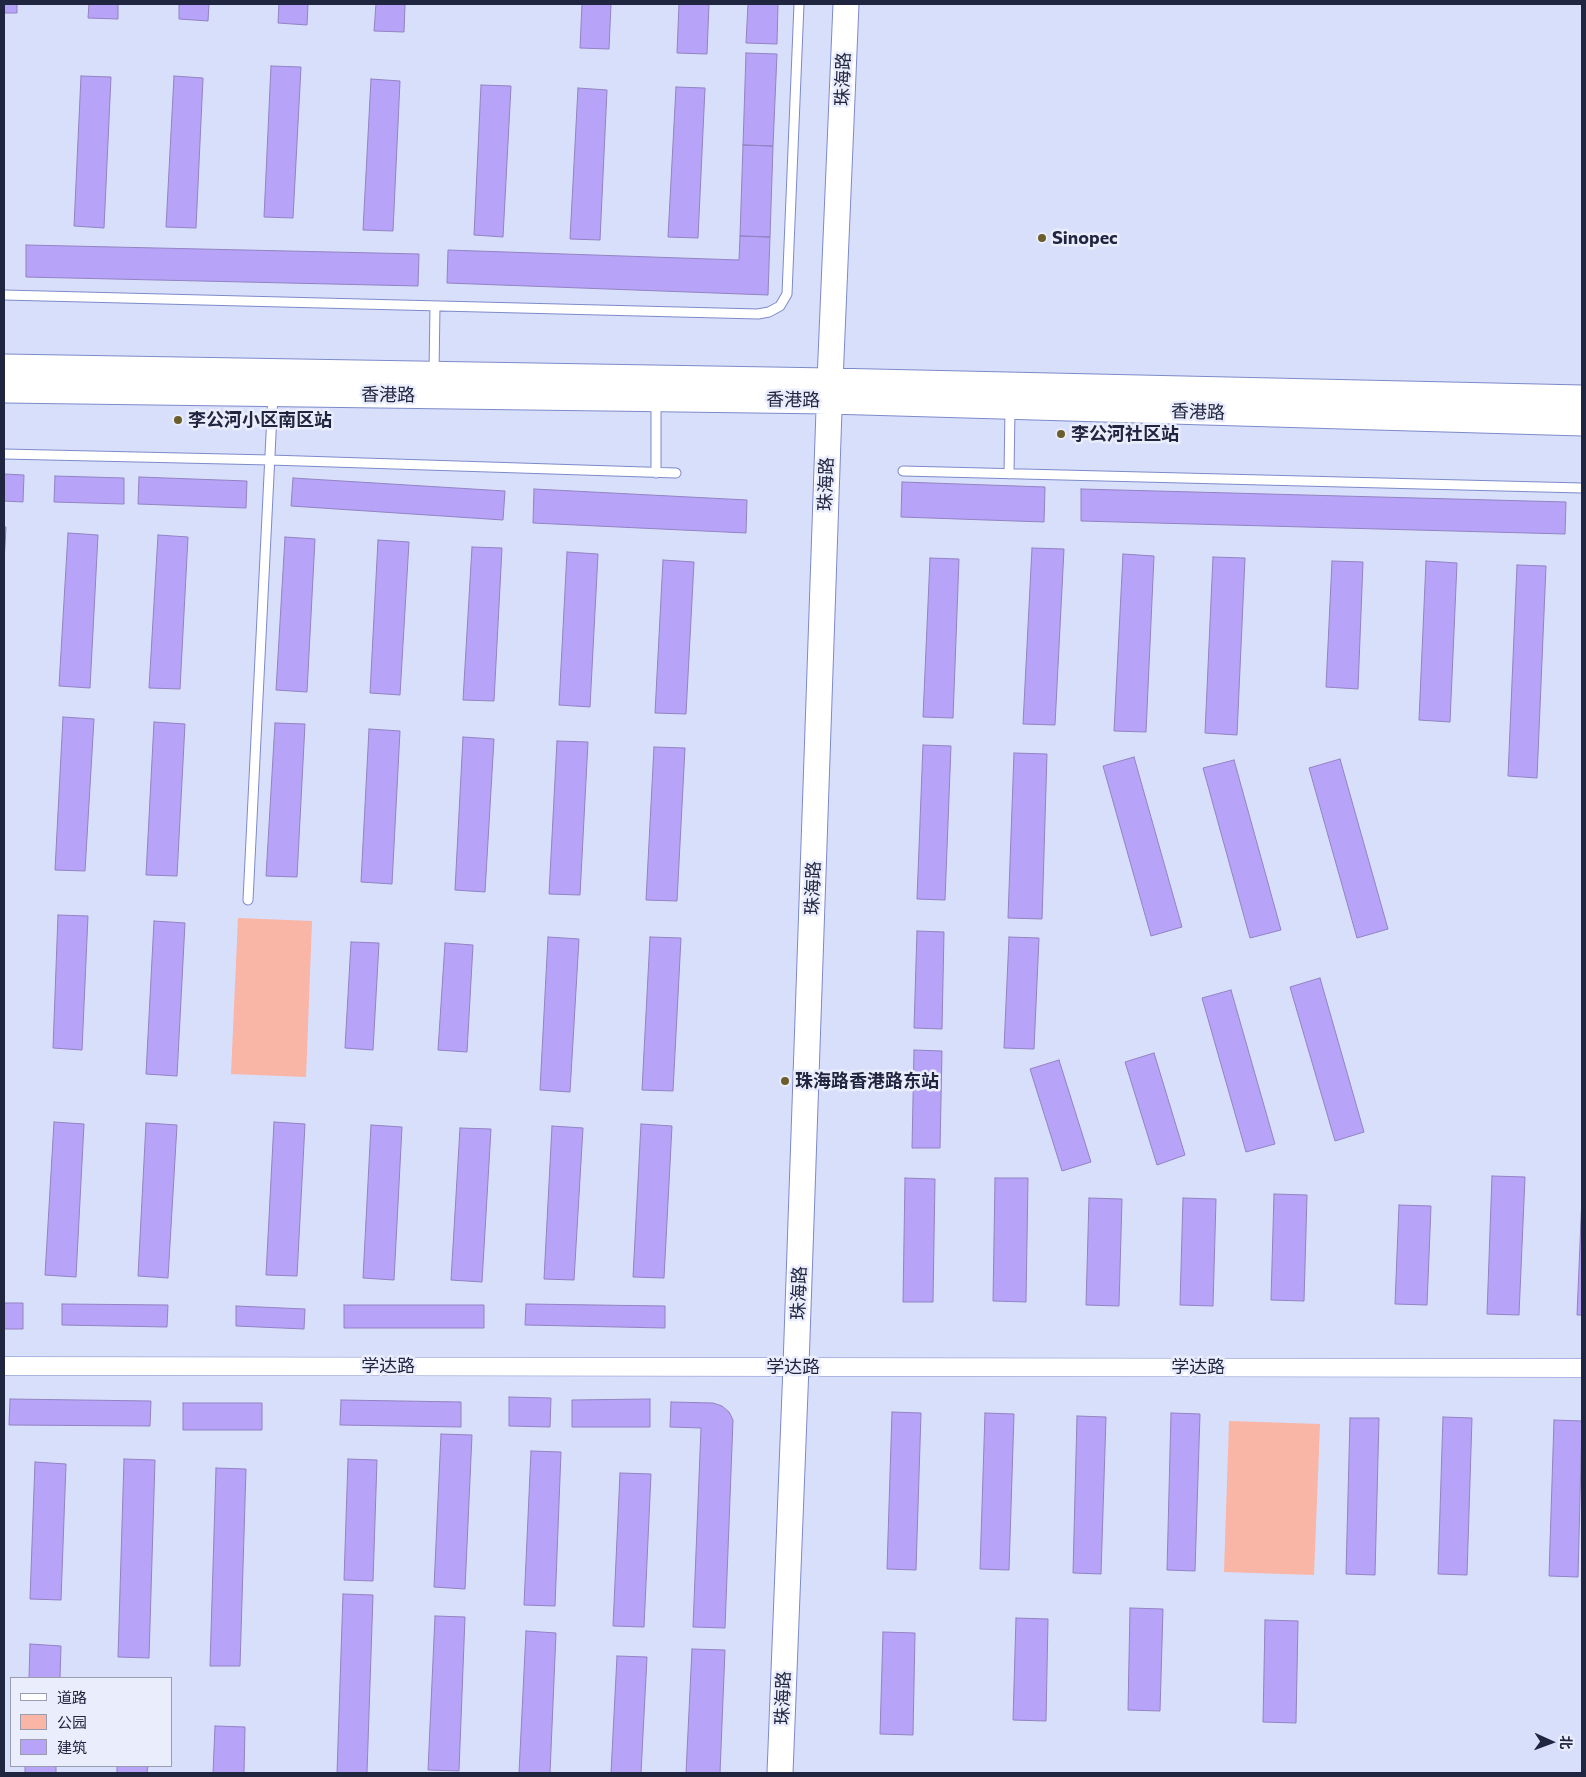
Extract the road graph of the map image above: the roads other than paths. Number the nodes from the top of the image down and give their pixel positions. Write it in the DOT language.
graph roads {
  1 [pos="799,4"];
  2 [pos="846,4"];
  3 [pos="4,295"];
  4 [pos="435,306"];
  5 [pos="4,367"];
  6 [pos="434,374"];
  7 [pos="4,390"];
  8 [pos="830,391"];
  9 [pos="273,394"];
  10 [pos="656,398"];
  11 [pos="1582,398"];
  12 [pos="1010,406"];
  13 [pos="1582,423"];
  14 [pos="4,454"];
  15 [pos="270,460"];
  16 [pos="903,471"];
  17 [pos="656,473"];
  18 [pos="676,473"];
  19 [pos="1009,474"];
  20 [pos="1582,488"];
  21 [pos="248,900"];
  22 [pos="4,1366"];
  23 [pos="796,1366"];
  24 [pos="1582,1368"];
  25 [pos="780,1773"];
  1 -- 4 [label="lane"];
  2 -- 8 [label="main road, 珠海路"];
  3 -- 4 [label="lane"];
  4 -- 6 [label="lane"];
  5 -- 6 [label="main road, 香港路"];
  6 -- 8 [label="main road, 香港路"];
  7 -- 9 [label="main road, 香港路"];
  8 -- 10 [label="main road, 香港路"];
  8 -- 11 [label="main road, 香港路"];
  8 -- 12 [label="main road, 香港路"];
  8 -- 23 [label="main road, 珠海路"];
  9 -- 10 [label="main road, 香港路"];
  9 -- 15 [label="lane"];
  10 -- 17 [label="lane"];
  12 -- 13 [label="main road, 香港路"];
  12 -- 19 [label="lane"];
  14 -- 15 [label="lane"];
  15 -- 17 [label="lane"];
  15 -- 21 [label="lane"];
  16 -- 19 [label="lane"];
  17 -- 18 [label="lane"];
  19 -- 20 [label="lane"];
  22 -- 23 [label="street, 学达路"];
  23 -- 24 [label="street, 学达路"];
  23 -- 25 [label="main road, 珠海路"];
}
